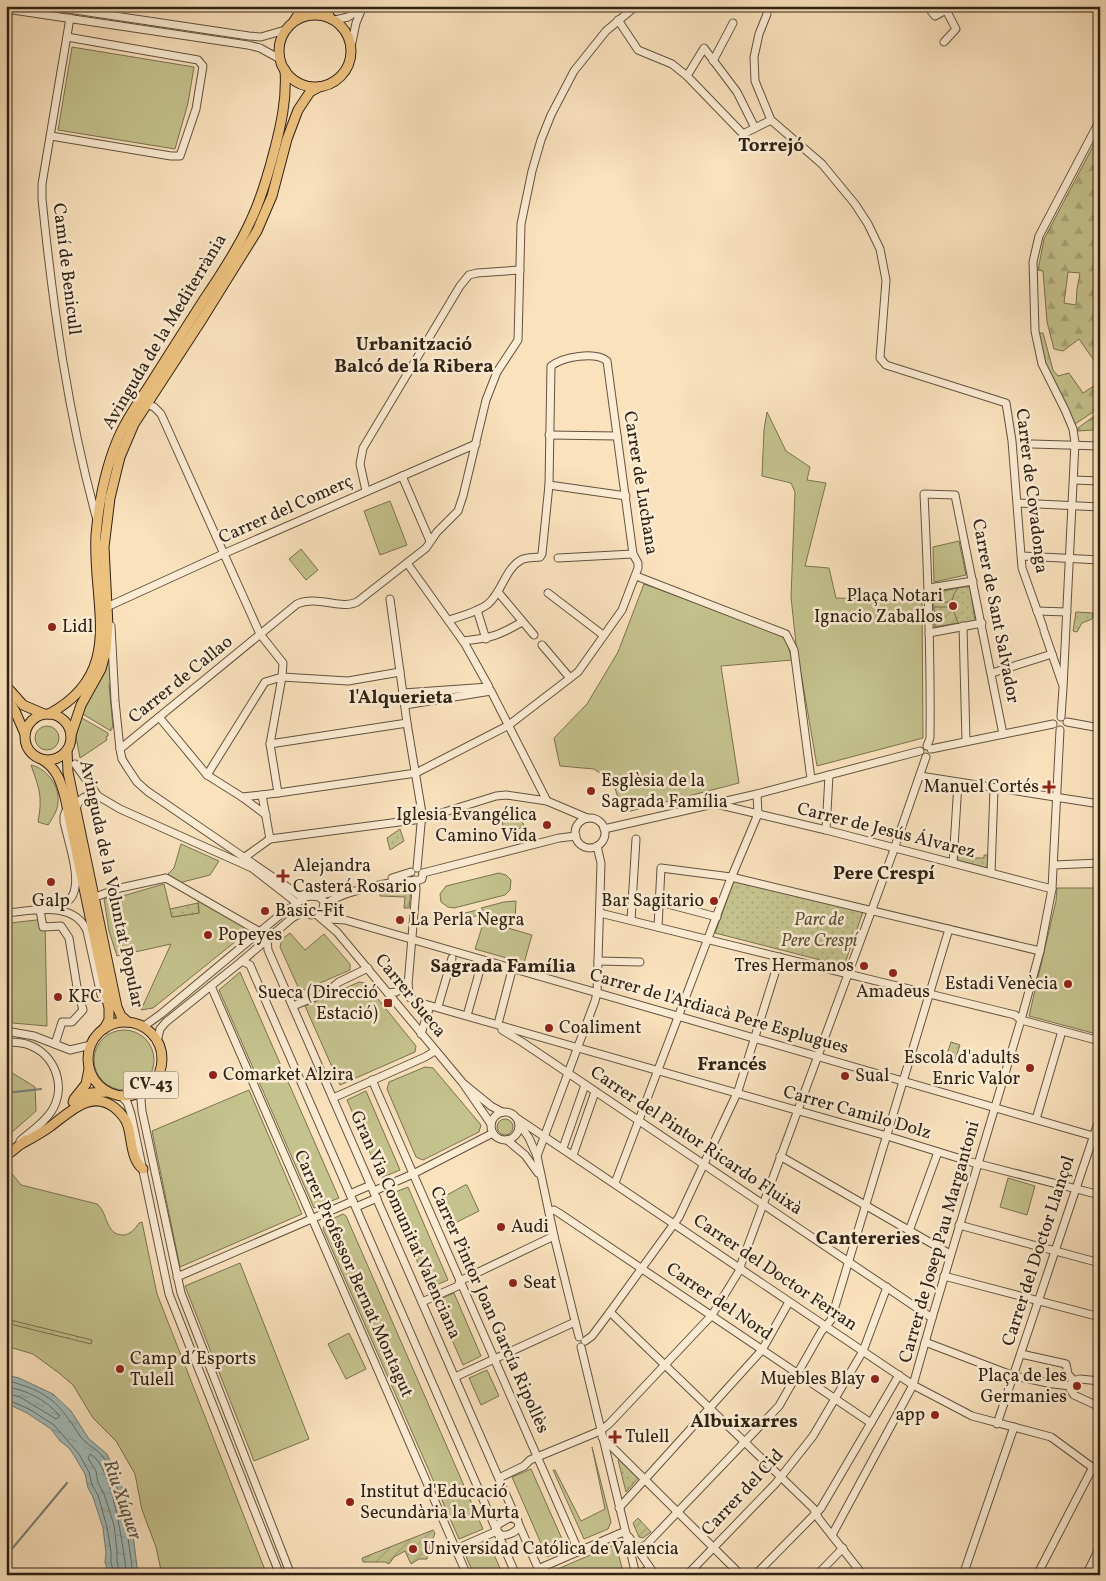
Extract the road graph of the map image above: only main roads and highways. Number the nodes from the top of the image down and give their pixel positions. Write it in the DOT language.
graph roads {
  1 [pos="304,6"];
  2 [pos="325,6"];
  3 [pos="332,19"];
  4 [pos="294,21"];
  5 [pos="285,70"];
  6 [pos="319,87"];
  7 [pos="6,686"];
  8 [pos="6,696"];
  9 [pos="46,714"];
  10 [pos="25,734"];
  11 [pos="71,735"];
  12 [pos="67,750"];
  13 [pos="42,760"];
  14 [pos="72,809"];
  15 [pos="128,1022"];
  16 [pos="104,1029"];
  17 [pos="90,1069"];
  18 [pos="108,1092"];
  19 [pos="68,1106"];
  20 [pos="21,1144"];
  21 [pos="6,1155"];
  22 [pos="143,1169"];
  1 -- 4 [label="main road"];
  2 -- 3 [label="main road"];
  3 -- 4 [label="main road"];
  3 -- 6 [label="main road"];
  4 -- 5 [label="main road"];
  5 -- 6 [label="main road"];
  5 -- 9 [label="main road, Avinguda de la Mediterrània"];
  6 -- 11 [label="main road, Avinguda de la Mediterrània"];
  7 -- 9 [label="main road"];
  8 -- 10 [label="main road"];
  9 -- 10 [label="main road"];
  9 -- 11 [label="main road"];
  10 -- 13 [label="main road"];
  11 -- 12 [label="main road"];
  12 -- 13 [label="main road"];
  12 -- 14 [label="main road, Avinguda de la Voluntat Popular"];
  13 -- 14 [label="main road, Avinguda de la Voluntat Popular"];
  14 -- 15 [label="main road, Avinguda de la Voluntat Popular"];
  14 -- 16 [label="main road, Avinguda de la Voluntat Popular"];
  15 -- 16 [label="main road"];
  15 -- 18 [label="main road, CV-43"];
  16 -- 17 [label="main road, CV-43"];
  17 -- 18 [label="main road, CV-43"];
  17 -- 19 [label="main road, CV-43"];
  18 -- 19 [label="main road, CV-43"];
  19 -- 20 [label="main road, CV-43"];
  20 -- 21 [label="main road, CV-43"];
  20 -- 22 [label="main road"];
}
